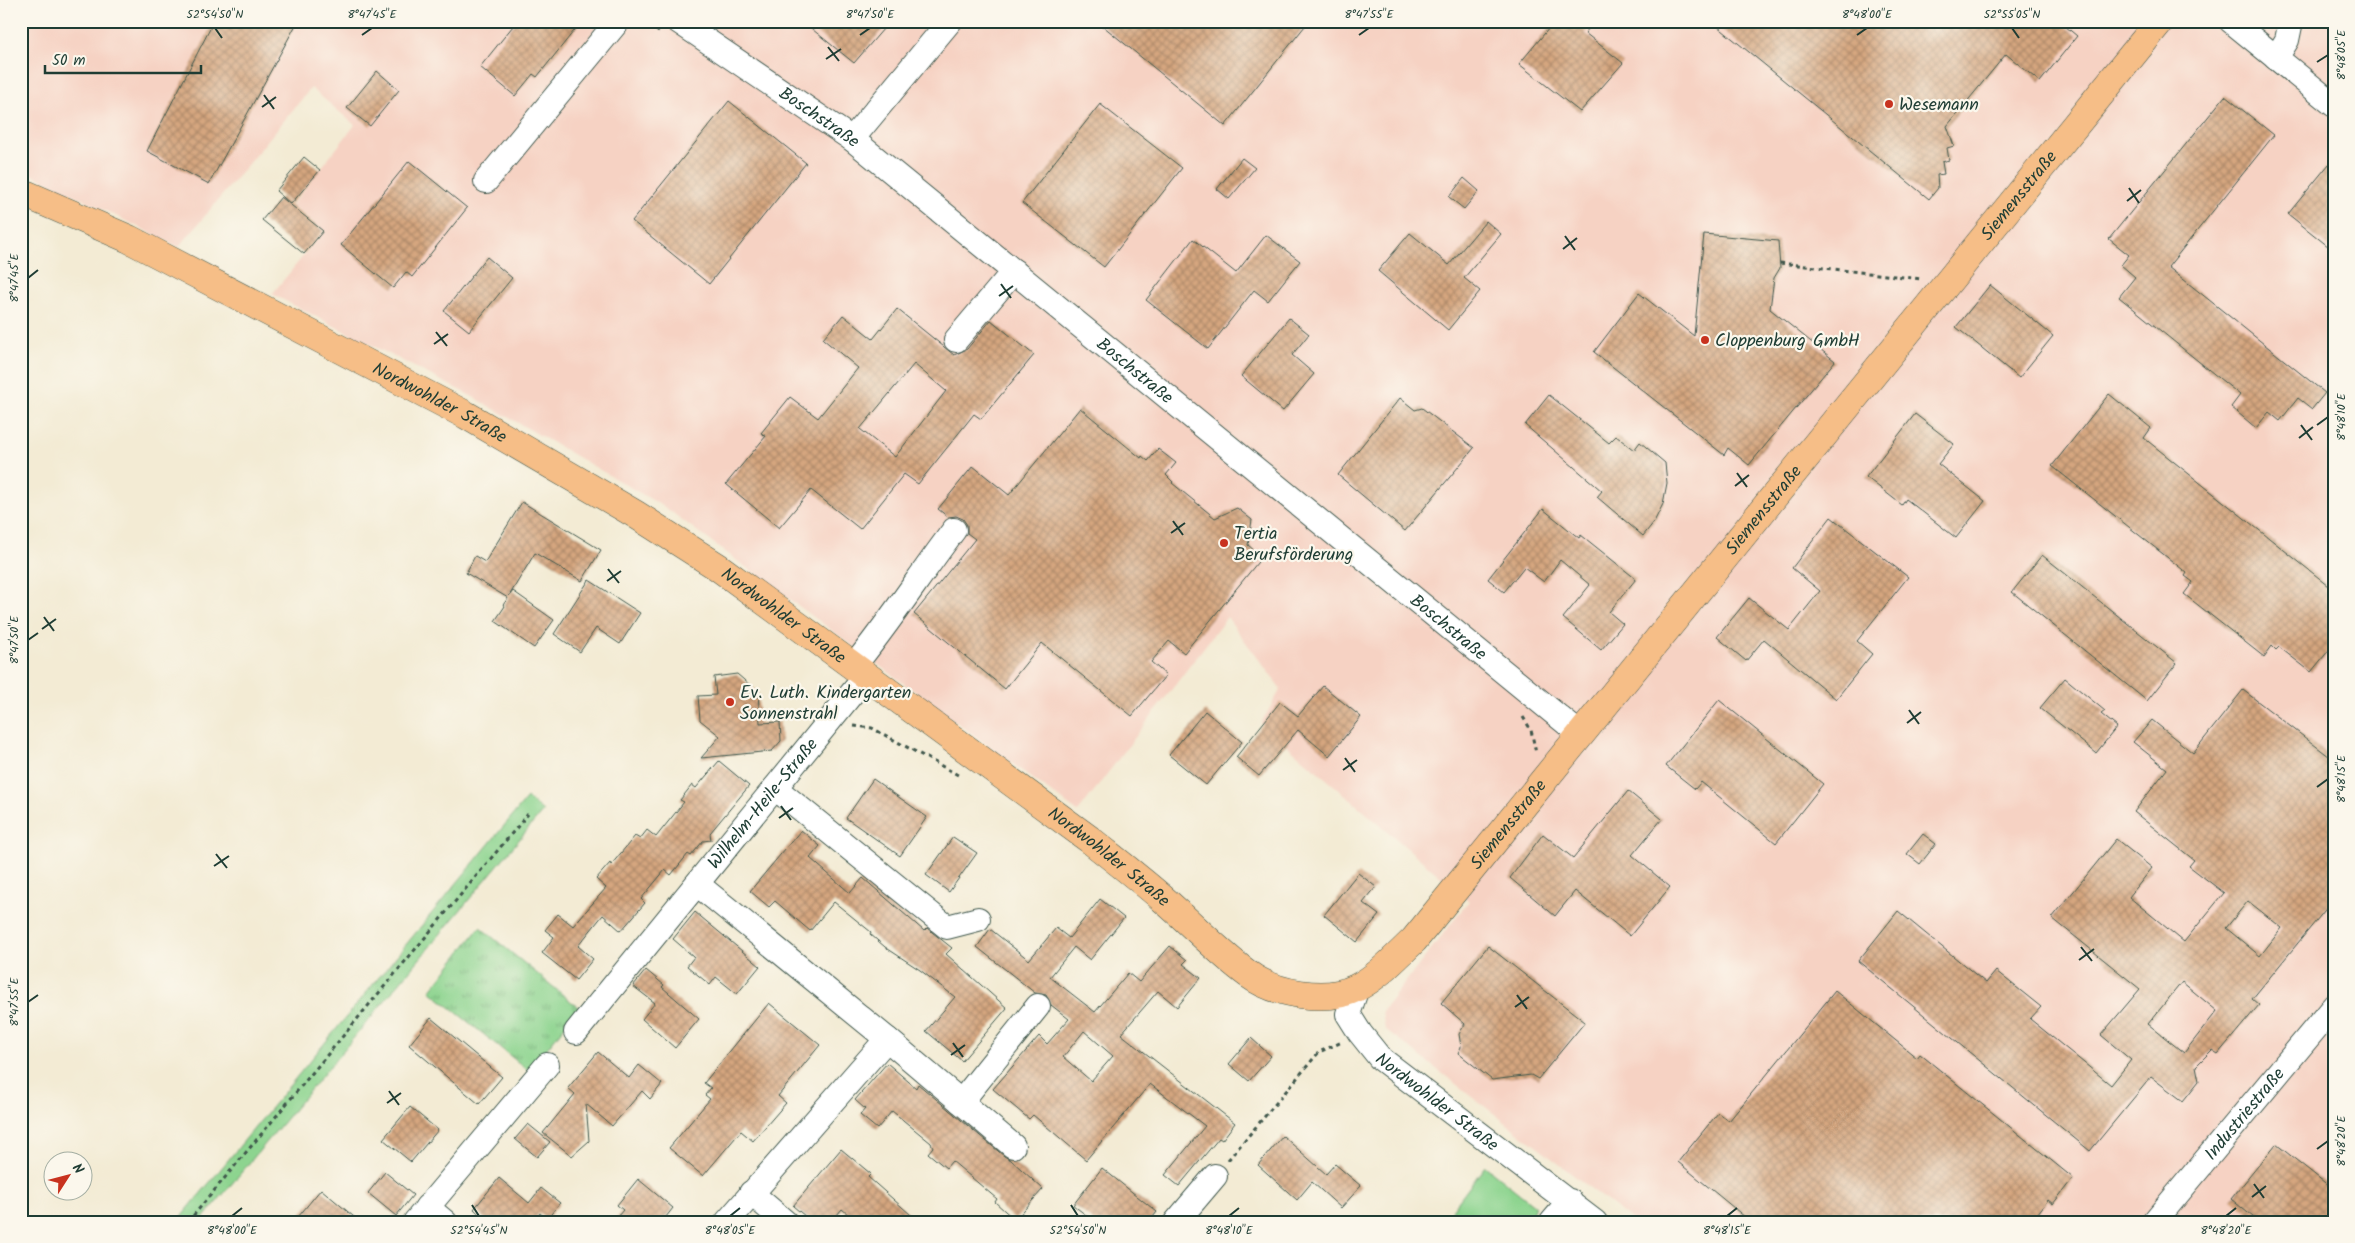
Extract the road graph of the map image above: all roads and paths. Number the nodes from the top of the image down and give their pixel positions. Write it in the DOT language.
graph roads {
  1 [pos="618,21"];
  2 [pos="678,21"];
  3 [pos="950,21"];
  4 [pos="2160,21"];
  5 [pos="2231,21"];
  6 [pos="2291,21"];
  7 [pos="2276,58"];
  8 [pos="2334,105"];
  9 [pos="852,139"];
  10 [pos="486,181"];
  11 [pos="21,192"];
  12 [pos="1780,263"];
  13 [pos="1014,271"];
  14 [pos="1939,294"];
  15 [pos="956,340"];
  16 [pos="954,530"];
  17 [pos="860,671"];
  18 [pos="1581,735"];
  19 [pos="775,788"];
  20 [pos="528,814"];
  21 [pos="697,884"];
  22 [pos="978,919"];
  23 [pos="1357,988"];
  24 [pos="1038,1006"];
  25 [pos="2334,1006"];
  26 [pos="576,1032"];
  27 [pos="1360,1034"];
  28 [pos="886,1039"];
  29 [pos="547,1065"];
  30 [pos="961,1102"];
  31 [pos="1013,1146"];
  32 [pos="1215,1176"];
  33 [pos="751,1193"];
  34 [pos="1570,1201"];
  35 [pos="421,1214"];
  36 [pos="188,1222"];
  37 [pos="445,1222"];
  38 [pos="727,1222"];
  39 [pos="785,1222"];
  40 [pos="1176,1222"];
  41 [pos="1552,1222"];
  42 [pos="1595,1222"];
  43 [pos="2154,1222"];
  1 -- 10 [label="street"];
  2 -- 9 [label="street, Boschstraße"];
  3 -- 9 [label="street"];
  4 -- 14 [label="main road, Siemensstraße"];
  5 -- 7 [label="street"];
  6 -- 7 [label="street"];
  7 -- 8 [label="street"];
  9 -- 13 [label="street, Boschstraße"];
  11 -- 17 [label="main road, Nordwohlder Straße"];
  12 -- 14 [label="path"];
  13 -- 15 [label="street"];
  13 -- 18 [label="street, Boschstraße"];
  14 -- 18 [label="main road, Siemensstraße"];
  16 -- 17 [label="street, Wilhelm-Heile-Straße"];
  17 -- 19 [label="street, Wilhelm-Heile-Straße"];
  17 -- 23 [label="main road, Nordwohlder Straße"];
  18 -- 23 [label="main road, Siemensstraße"];
  19 -- 21 [label="street, Wilhelm-Heile-Straße"];
  19 -- 22 [label="street"];
  20 -- 36 [label="path"];
  21 -- 26 [label="street, Wilhelm-Heile-Straße"];
  21 -- 28 [label="street, Wilhelm-Heile-Straße"];
  23 -- 27 [label="street, Nordwohlder Straße"];
  24 -- 30 [label="street"];
  25 -- 43 [label="street, Industriestraße"];
  27 -- 32 [label="path"];
  27 -- 34 [label="street, Nordwohlder Straße"];
  28 -- 30 [label="street, Wilhelm-Heile-Straße"];
  28 -- 33 [label="street"];
  29 -- 35 [label="street"];
  30 -- 31 [label="street, Wilhelm-Heile-Straße"];
  32 -- 40 [label="street"];
  33 -- 38 [label="street"];
  33 -- 39 [label="street"];
  34 -- 41 [label="street"];
  34 -- 42 [label="street, Nordwohlder Straße"];
  35 -- 37 [label="street"];
}
